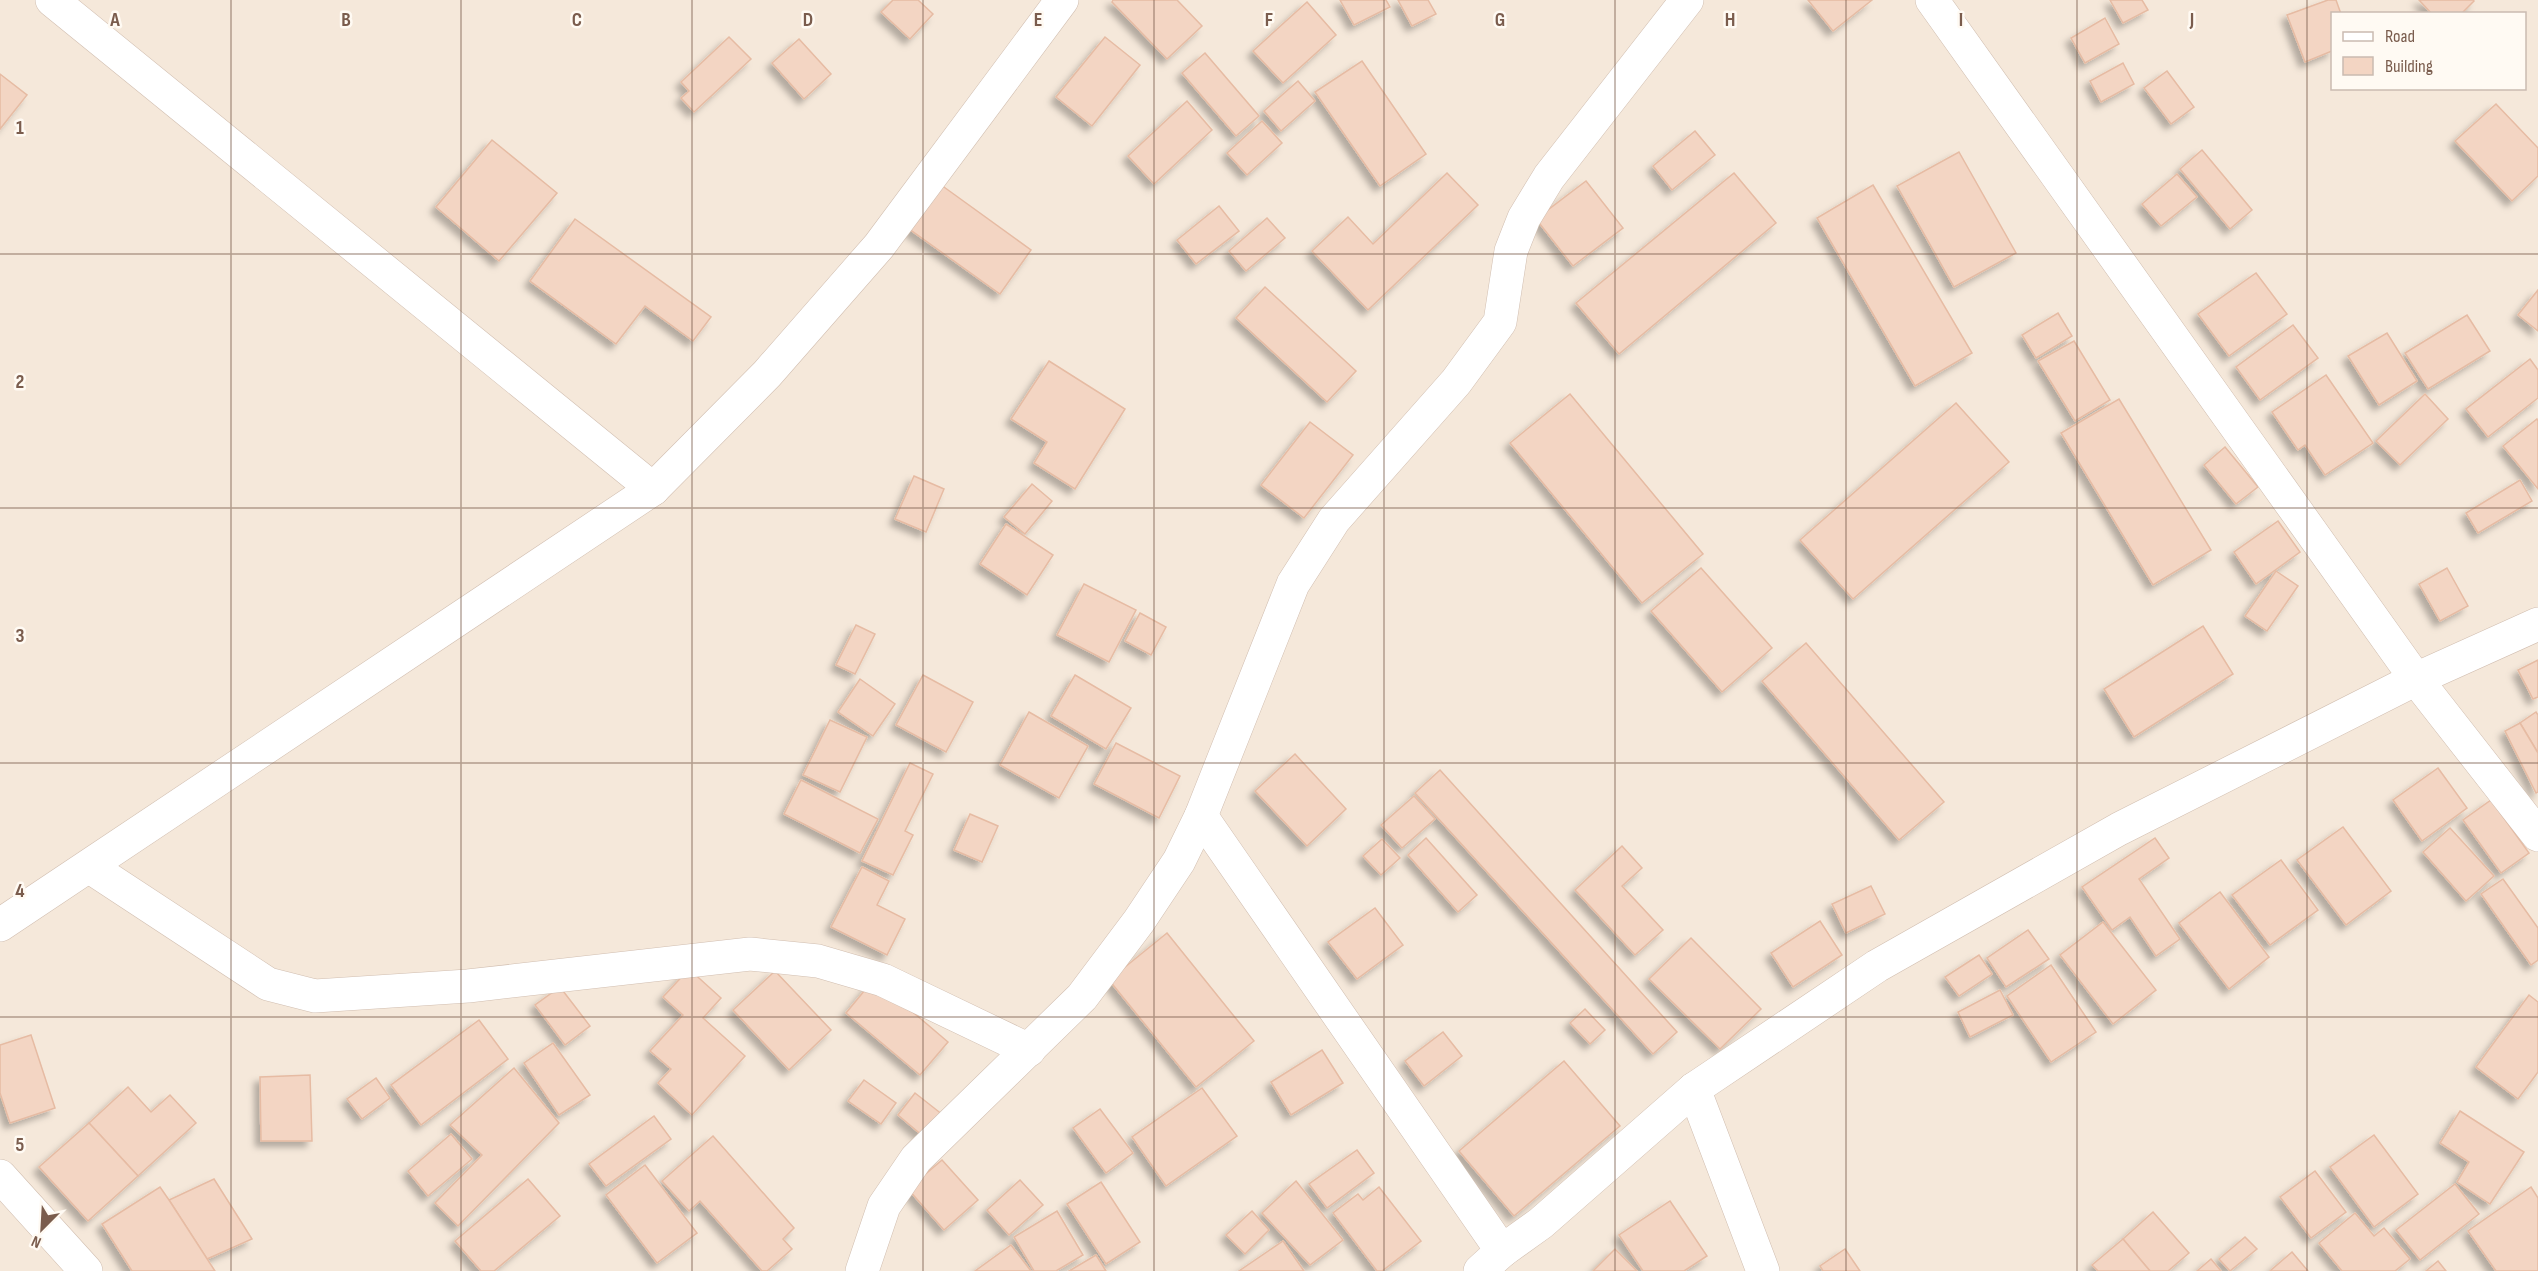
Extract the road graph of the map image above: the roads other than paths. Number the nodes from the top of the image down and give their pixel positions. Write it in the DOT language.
graph roads {
  1 [pos="52,0"];
  2 [pos="1062,0"];
  3 [pos="1687,0"];
  4 [pos="1932,0"];
  5 [pos="653,489"];
  6 [pos="2538,624"];
  7 [pos="2416,679"];
  8 [pos="1201,816"];
  9 [pos="2538,835"];
  10 [pos="90,867"];
  11 [pos="0,925"];
  12 [pos="1029,1050"];
  13 [pos="1694,1089"];
  14 [pos="0,1176"];
  15 [pos="1491,1261"];
  16 [pos="86,1271"];
  17 [pos="862,1271"];
  18 [pos="1763,1271"];
  1 -- 5 [label="street"];
  2 -- 5 [label="street"];
  3 -- 8 [label="street"];
  4 -- 7 [label="street"];
  5 -- 10 [label="street"];
  6 -- 7 [label="street"];
  7 -- 9 [label="street"];
  7 -- 13 [label="street"];
  8 -- 12 [label="street"];
  8 -- 15 [label="street"];
  10 -- 11 [label="street"];
  10 -- 12 [label="street"];
  12 -- 17 [label="street"];
  13 -- 15 [label="street"];
  13 -- 18 [label="street"];
  14 -- 16 [label="street"];
}
